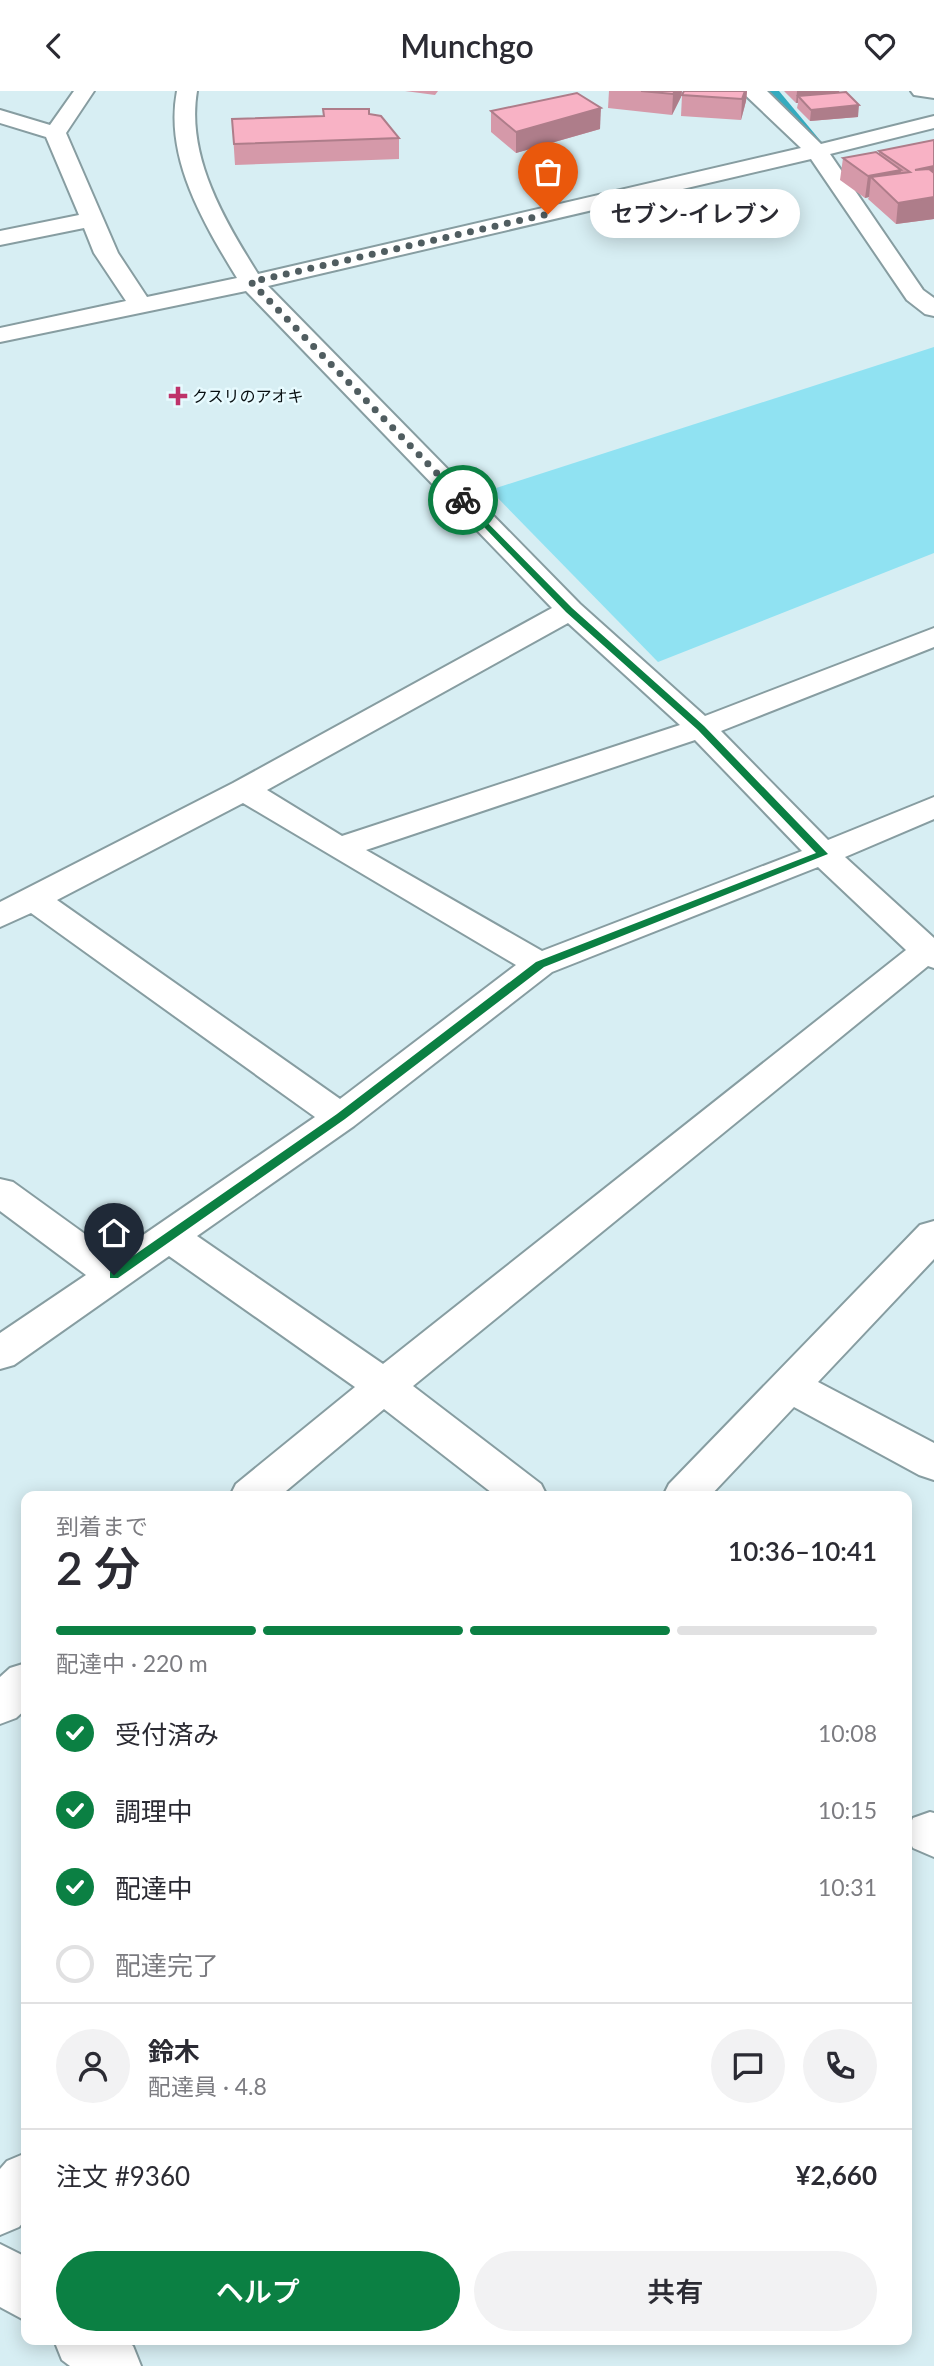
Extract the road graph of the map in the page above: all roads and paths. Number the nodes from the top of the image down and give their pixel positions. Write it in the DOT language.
graph roads {
  1 [pos="84,91"];
  2 [pos="187,91"];
  3 [pos="751,91"];
  4 [pos="921,91"];
  5 [pos="934,92"];
  6 [pos="0,116"];
  7 [pos="934,122"];
  8 [pos="55,133"];
  9 [pos="817,152"];
  10 [pos="93,219"];
  11 [pos="0,238"];
  12 [pos="251,282"];
  13 [pos="139,303"];
  14 [pos="934,309"];
  15 [pos="0,335"];
  16 [pos="569,610"];
  17 [pos="934,637"];
  18 [pos="701,728"];
  19 [pos="244,790"];
  20 [pos="934,807"];
  21 [pos="339,848"];
  22 [pos="823,854"];
  23 [pos="32,898"];
  24 [pos="0,916"];
  25 [pos="931,954"];
  26 [pos="540,964"];
  27 [pos="341,1117"];
  28 [pos="0,1192"];
  29 [pos="934,1235"];
  30 [pos="169,1236"];
  31 [pos="114,1275"];
  32 [pos="0,1354"];
  33 [pos="384,1386"];
  34 [pos="791,1387"];
  35 [pos="934,1463"];
  36 [pos="257,1491"];
  37 [pos="520,1491"];
  38 [pos="689,1491"];
  39 [pos="21,1686"];
  40 [pos="0,1704"];
  41 [pos="21,2185"];
  42 [pos="0,2208"];
  43 [pos="0,2271"];
  44 [pos="21,2289"];
  45 [pos="88,2345"];
  46 [pos="113,2366"];
  1 -- 8 [label="street"];
  2 -- 12 [label="street"];
  3 -- 9 [label="street"];
  4 -- 5 [label="street"];
  6 -- 8 [label="street"];
  7 -- 9 [label="street"];
  8 -- 10 [label="street"];
  9 -- 12 [label="street"];
  9 -- 14 [label="street"];
  10 -- 11 [label="street"];
  10 -- 13 [label="street"];
  12 -- 13 [label="street"];
  12 -- 16 [label="street"];
  13 -- 15 [label="street"];
  16 -- 18 [label="street"];
  16 -- 19 [label="street"];
  17 -- 18 [label="street"];
  18 -- 21 [label="street"];
  18 -- 22 [label="street"];
  19 -- 21 [label="street"];
  19 -- 23 [label="street"];
  20 -- 22 [label="street"];
  21 -- 26 [label="street"];
  22 -- 25 [label="street"];
  22 -- 26 [label="street"];
  23 -- 24 [label="street"];
  23 -- 27 [label="street"];
  25 -- 33 [label="street"];
  26 -- 27 [label="street"];
  27 -- 30 [label="street"];
  28 -- 31 [label="street"];
  29 -- 34 [label="street"];
  30 -- 31 [label="street"];
  30 -- 33 [label="street"];
  31 -- 32 [label="street"];
  33 -- 36 [label="street"];
  33 -- 37 [label="street"];
  34 -- 35 [label="street"];
  34 -- 38 [label="street"];
  39 -- 40 [label="street"];
  41 -- 42 [label="street"];
  43 -- 44 [label="street"];
  45 -- 46 [label="street"];
}
